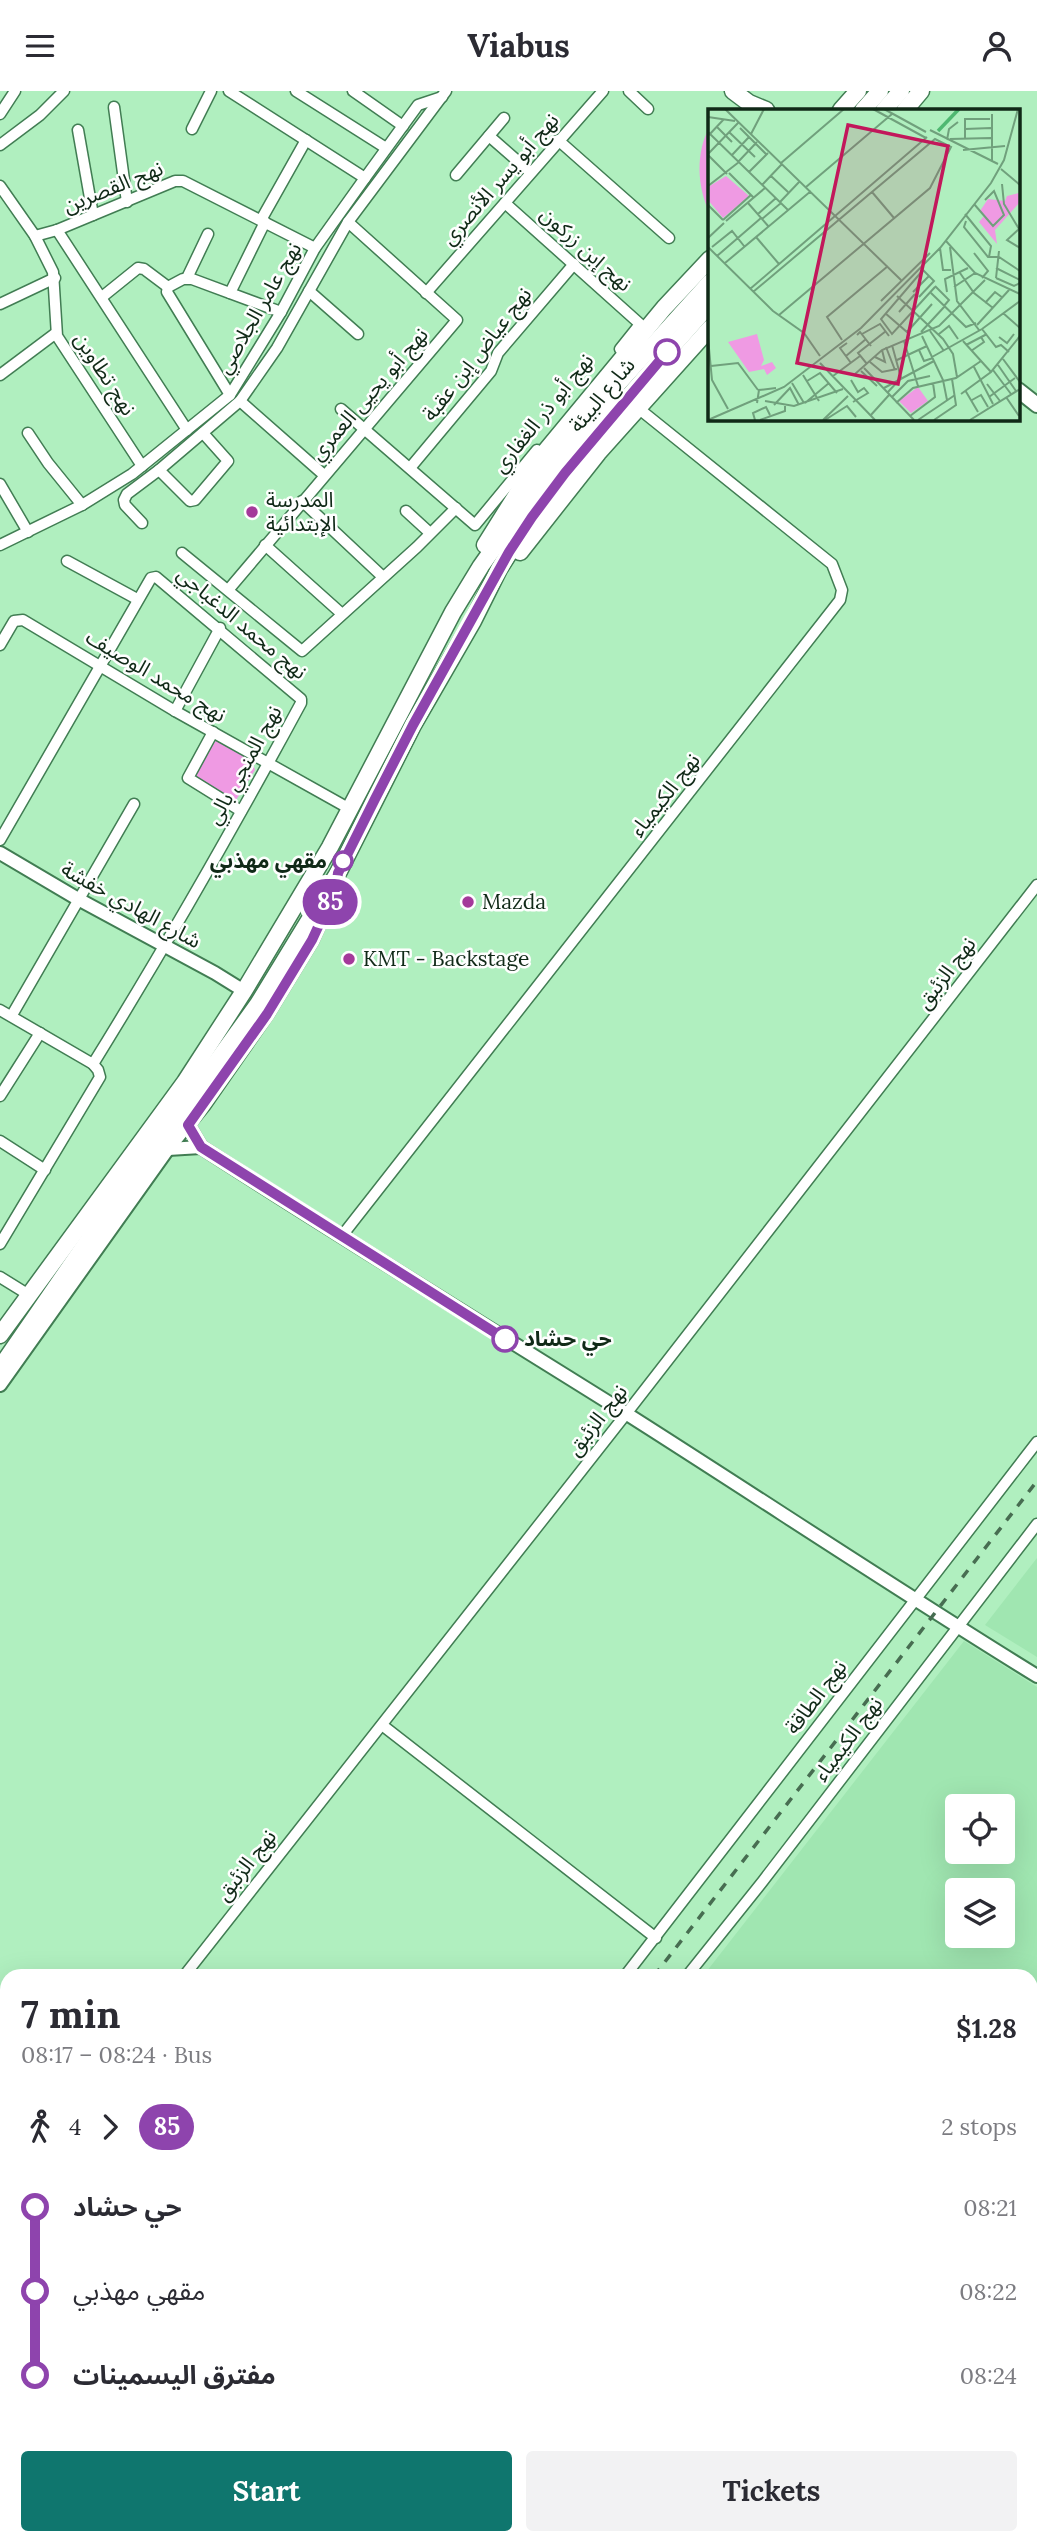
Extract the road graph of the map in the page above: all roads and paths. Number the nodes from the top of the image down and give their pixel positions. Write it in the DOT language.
graph roads {
  1 [pos="15,91"];
  2 [pos="64,91"];
  3 [pos="211,91"];
  4 [pos="229,91"];
  5 [pos="296,91"];
  6 [pos="353,91"];
  7 [pos="427,91"];
  8 [pos="603,91"];
  9 [pos="629,91"];
  10 [pos="733,91"];
  11 [pos="858,91"];
  12 [pos="880,91"];
  13 [pos="901,91"];
  14 [pos="921,91"];
  15 [pos="444,94"];
  16 [pos="418,105"];
  17 [pos="114,107"];
  18 [pos="751,107"];
  19 [pos="1,109"];
  20 [pos="842,109"];
  21 [pos="864,109"];
  22 [pos="885,109"];
  23 [pos="906,109"];
  24 [pos="648,110"];
  25 [pos="504,118"];
  26 [pos="404,126"];
  27 [pos="79,129"];
  28 [pos="192,129"];
  29 [pos="489,136"];
  30 [pos="306,140"];
  31 [pos="558,140"];
  32 [pos="0,145"];
  33 [pos="386,148"];
  34 [pos="530,172"];
  35 [pos="456,174"];
  36 [pos="365,178"];
  37 [pos="0,186"];
  38 [pos="127,202"];
  39 [pos="505,203"];
  40 [pos="93,215"];
  41 [pos="263,221"];
  42 [pos="348,222"];
  43 [pos="57,230"];
  44 [pos="208,234"];
  45 [pos="35,236"];
  46 [pos="669,238"];
  47 [pos="316,249"];
  48 [pos="708,261"];
  49 [pos="574,264"];
  50 [pos="54,278"];
  51 [pos="187,278"];
  52 [pos="708,284"];
  53 [pos="167,287"];
  54 [pos="309,291"];
  55 [pos="230,293"];
  56 [pos="426,293"];
  57 [pos="102,297"];
  58 [pos="0,304"];
  59 [pos="708,306"];
  60 [pos="281,312"];
  61 [pos="640,324"];
  62 [pos="708,330"];
  63 [pos="56,333"];
  64 [pos="358,334"];
  65 [pos="0,375"];
  66 [pos="1020,392"];
  67 [pos="235,398"];
  68 [pos="1037,405"];
  69 [pos="638,408"];
  70 [pos="341,409"];
  71 [pos="187,430"];
  72 [pos="365,430"];
  73 [pos="29,433"];
  74 [pos="203,433"];
  75 [pos="142,466"];
  76 [pos="410,468"];
  77 [pos="159,470"];
  78 [pos="324,475"];
  79 [pos="0,484"];
  80 [pos="302,502"];
  81 [pos="82,505"];
  82 [pos="456,508"];
  83 [pos="407,511"];
  84 [pos="142,523"];
  85 [pos="28,532"];
  86 [pos="430,533"];
  87 [pos="0,545"];
  88 [pos="265,545"];
  89 [pos="182,553"];
  90 [pos="66,561"];
  91 [pos="383,577"];
  92 [pos="229,589"];
  93 [pos="136,599"];
  94 [pos="485,599"];
  95 [pos="453,612"];
  96 [pos="342,614"];
  97 [pos="220,628"];
  98 [pos="0,645"];
  99 [pos="100,666"];
  100 [pos="301,703"];
  101 [pos="175,711"];
  102 [pos="213,732"];
  103 [pos="268,764"];
  104 [pos="134,804"];
  105 [pos="350,809"];
  106 [pos="241,811"];
  107 [pos="0,840"];
  108 [pos="0,853"];
  109 [pos="338,873"];
  110 [pos="1037,885"];
  111 [pos="78,899"];
  112 [pos="165,948"];
  113 [pos="244,991"];
  114 [pos="0,1010"];
  115 [pos="12,1016"];
  116 [pos="40,1033"];
  117 [pos="93,1064"];
  118 [pos="0,1096"];
  119 [pos="188,1125"];
  120 [pos="0,1141"];
  121 [pos="201,1147"];
  122 [pos="168,1150"];
  123 [pos="45,1170"];
  124 [pos="341,1237"];
  125 [pos="0,1244"];
  126 [pos="0,1277"];
  127 [pos="29,1295"];
  128 [pos="0,1335"];
  129 [pos="0,1367"];
  130 [pos="0,1385"];
  131 [pos="626,1414"];
  132 [pos="1037,1443"];
  133 [pos="1037,1524"];
  134 [pos="915,1600"];
  135 [pos="957,1627"];
  136 [pos="1037,1676"];
  137 [pos="382,1725"];
  138 [pos="656,1938"];
  139 [pos="190,1969"];
  140 [pos="631,1969"];
  141 [pos="693,1969"];
  1 -- 19 [label="street"];
  2 -- 32 [label="street"];
  3 -- 28 [label="street"];
  4 -- 30 [label="street"];
  5 -- 33 [label="street"];
  6 -- 26 [label="street"];
  7 -- 16 [label="street, نهج عامر الجلاصي"];
  8 -- 31 [label="street, نهج أبو يسر الأنصري"];
  9 -- 24 [label="street"];
  10 -- 18 [label="main road"];
  11 -- 20 [label="main road"];
  12 -- 21 [label="main road"];
  13 -- 22 [label="main road"];
  14 -- 23 [label="main road"];
  15 -- 16 [label="street"];
  15 -- 42 [label="street"];
  16 -- 26 [label="street, نهج عامر الجلاصي"];
  17 -- 38 [label="street"];
  25 -- 29 [label="street"];
  26 -- 33 [label="street, نهج عامر الجلاصي"];
  27 -- 40 [label="street"];
  29 -- 34 [label="street"];
  29 -- 35 [label="street"];
  30 -- 36 [label="street"];
  30 -- 41 [label="street"];
  31 -- 34 [label="street, نهج أبو يسر الأنصري"];
  31 -- 46 [label="street"];
  33 -- 36 [label="street, نهج عامر الجلاصي"];
  34 -- 39 [label="street, نهج أبو يسر الأنصري"];
  36 -- 47 [label="street, نهج عامر الجلاصي"];
  37 -- 45 [label="street, نهج تطاوين"];
  38 -- 40 [label="street, نهج القصرين"];
  38 -- 41 [label="street, نهج القصرين"];
  39 -- 49 [label="street, نهج إبن زركون"];
  39 -- 56 [label="street, نهج أبو يسر الأنصري"];
  40 -- 43 [label="street, نهج القصرين"];
  41 -- 47 [label="street, نهج القصرين"];
  41 -- 55 [label="street"];
  42 -- 54 [label="street"];
  42 -- 56 [label="street"];
  43 -- 45 [label="street, نهج القصرين"];
  43 -- 57 [label="street"];
  44 -- 51 [label="street"];
  45 -- 50 [label="street, نهج تطاوين"];
  47 -- 60 [label="street, نهج عامر الجلاصي"];
  48 -- 95 [label="main road"];
  49 -- 61 [label="street, نهج إبن زركون"];
  49 -- 76 [label="street, نهج عياض إبن عقبة"];
  50 -- 58 [label="street"];
  50 -- 63 [label="street, نهج تطاوين"];
  51 -- 53 [label="street"];
  51 -- 55 [label="street"];
  52 -- 95 [label="main road"];
  53 -- 57 [label="street"];
  53 -- 67 [label="street"];
  54 -- 64 [label="street"];
  54 -- 67 [label="street"];
  55 -- 60 [label="street"];
  56 -- 72 [label="street, نهج أبو يحيى العمري"];
  57 -- 71 [label="street"];
  59 -- 94 [label="main road, شارع البيئة"];
  60 -- 67 [label="street, نهج عامر الجلاصي"];
  61 -- 82 [label="street, نهج أبو ذر الغفاري"];
  62 -- 69 [label="main road"];
  63 -- 65 [label="street"];
  63 -- 75 [label="street, نهج تطاوين"];
  66 -- 68 [label="main road"];
  67 -- 71 [label="street, نهج عامر الجلاصي"];
  67 -- 74 [label="street"];
  67 -- 78 [label="street"];
  69 -- 94 [label="main road"];
  69 -- 124 [label="street, نهج الكيمياء"];
  70 -- 72 [label="street"];
  71 -- 75 [label="street, نهج عامر الجلاصي"];
  72 -- 76 [label="street"];
  72 -- 78 [label="street, نهج أبو يحيى العمري"];
  73 -- 81 [label="street"];
  74 -- 77 [label="street"];
  74 -- 77 [label="street"];
  75 -- 81 [label="street, نهج عامر الجلاصي"];
  76 -- 82 [label="street"];
  77 -- 84 [label="street"];
  78 -- 80 [label="street, نهج أبو يحيى العمري"];
  79 -- 85 [label="street"];
  80 -- 88 [label="street, نهج أبو يحيى العمري"];
  80 -- 91 [label="street"];
  81 -- 85 [label="street, نهج عامر الجلاصي"];
  82 -- 86 [label="street"];
  83 -- 86 [label="street"];
  85 -- 87 [label="street, نهج عامر الجلاصي"];
  86 -- 91 [label="street"];
  88 -- 92 [label="street, نهج أبو يحيى العمري"];
  88 -- 96 [label="street"];
  89 -- 92 [label="street"];
  90 -- 93 [label="street"];
  91 -- 96 [label="street"];
  92 -- 96 [label="street"];
  93 -- 97 [label="street, نهج محمد الدغباجي"];
  93 -- 99 [label="street"];
  94 -- 109 [label="main road"];
  95 -- 105 [label="main road"];
  97 -- 100 [label="street, نهج محمد الدغباجي"];
  97 -- 101 [label="street"];
  98 -- 99 [label="street, نهج محمد الوصيف"];
  99 -- 101 [label="street, نهج محمد الوصيف"];
  99 -- 107 [label="street"];
  100 -- 103 [label="street, نهج المنجي بالي"];
  101 -- 102 [label="street, نهج محمد الوصيف"];
  102 -- 103 [label="street, نهج محمد الوصيف"];
  102 -- 106 [label="street"];
  103 -- 105 [label="street, نهج محمد الوصيف"];
  103 -- 106 [label="street, نهج المنجي بالي"];
  104 -- 111 [label="street"];
  105 -- 113 [label="main road"];
  106 -- 112 [label="street, نهج المنجي بالي"];
  108 -- 111 [label="street, شارع الهادي خفشة"];
  109 -- 119 [label="street"];
  109 -- 129 [label="main road"];
  110 -- 131 [label="street, نهج الزئبق"];
  111 -- 112 [label="street, شارع الهادي خفشة"];
  111 -- 115 [label="street"];
  112 -- 113 [label="street, شارع الهادي خفشة"];
  112 -- 117 [label="street, نهج المنجي بالي"];
  113 -- 127 [label="main road"];
  114 -- 115 [label="street"];
  115 -- 116 [label="street"];
  116 -- 117 [label="street"];
  116 -- 118 [label="street"];
  117 -- 123 [label="street"];
  119 -- 121 [label="street"];
  119 -- 122 [label="street"];
  120 -- 123 [label="street"];
  121 -- 122 [label="street"];
  121 -- 124 [label="street"];
  122 -- 130 [label="street"];
  123 -- 125 [label="street"];
  124 -- 131 [label="street"];
  126 -- 127 [label="street"];
  127 -- 128 [label="main road"];
  131 -- 134 [label="street"];
  131 -- 137 [label="street, نهج الزئبق"];
  132 -- 134 [label="street, نهج الطاقة"];
  133 -- 135 [label="street, نهج الكيمياء"];
  134 -- 135 [label="street"];
  134 -- 138 [label="street, نهج الطاقة"];
  135 -- 136 [label="street"];
  135 -- 141 [label="street, نهج الكيمياء"];
  137 -- 138 [label="street"];
  137 -- 139 [label="street, نهج الزئبق"];
  138 -- 140 [label="street, نهج الطاقة"];
}
